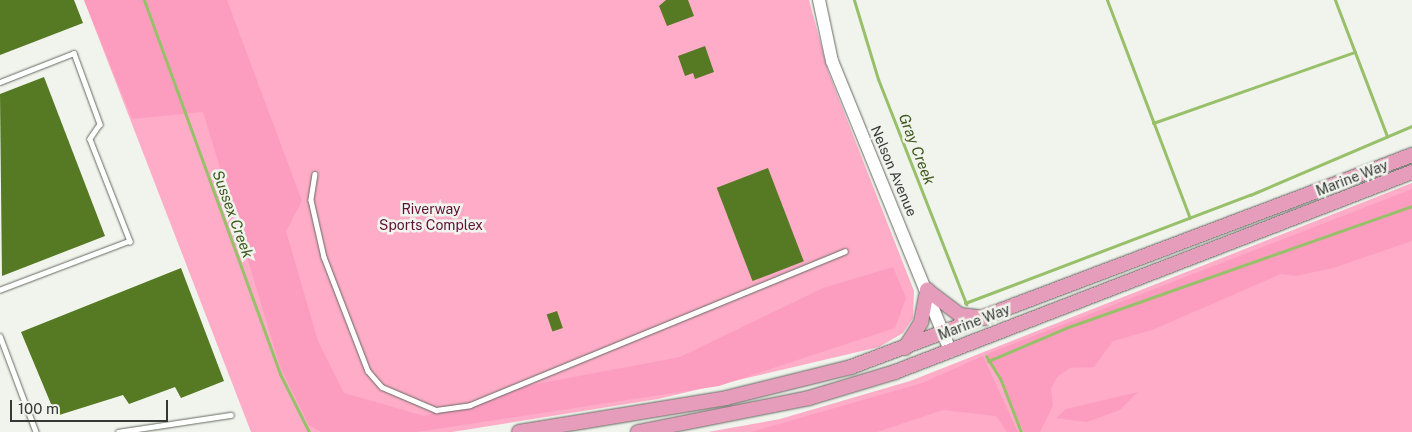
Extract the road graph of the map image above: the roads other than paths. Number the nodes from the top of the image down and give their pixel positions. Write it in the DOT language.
graph roads {
  1 [pos="819,0"];
  2 [pos="0,82"];
  3 [pos="1412,155"];
  4 [pos="1412,172"];
  5 [pos="316,174"];
  6 [pos="845,251"];
  7 [pos="0,290"];
  8 [pos="927,290"];
  9 [pos="987,318"];
  10 [pos="944,334"];
  11 [pos="0,336"];
  12 [pos="906,348"];
  13 [pos="951,352"];
  14 [pos="231,415"];
  15 [pos="36,432"];
  16 [pos="118,432"];
  17 [pos="519,432"];
  18 [pos="638,432"];
  1 -- 8 [label="street, Nelson Avenue"];
  2 -- 7 [label="lane"];
  3 -- 9 [label="main road, Marine Way"];
  4 -- 13 [label="main road, Marine Way"];
  5 -- 6 [label="lane"];
  8 -- 9 [label="main road"];
  8 -- 10 [label="street, Nelson Avenue"];
  8 -- 12 [label="main road"];
  9 -- 10 [label="main road, Marine Way"];
  10 -- 12 [label="main road, Marine Way"];
  10 -- 13 [label="street, Nelson Avenue"];
  11 -- 15 [label="lane"];
  12 -- 17 [label="main road, Marine Way"];
  13 -- 18 [label="main road, Marine Way"];
  14 -- 16 [label="lane"];
}
